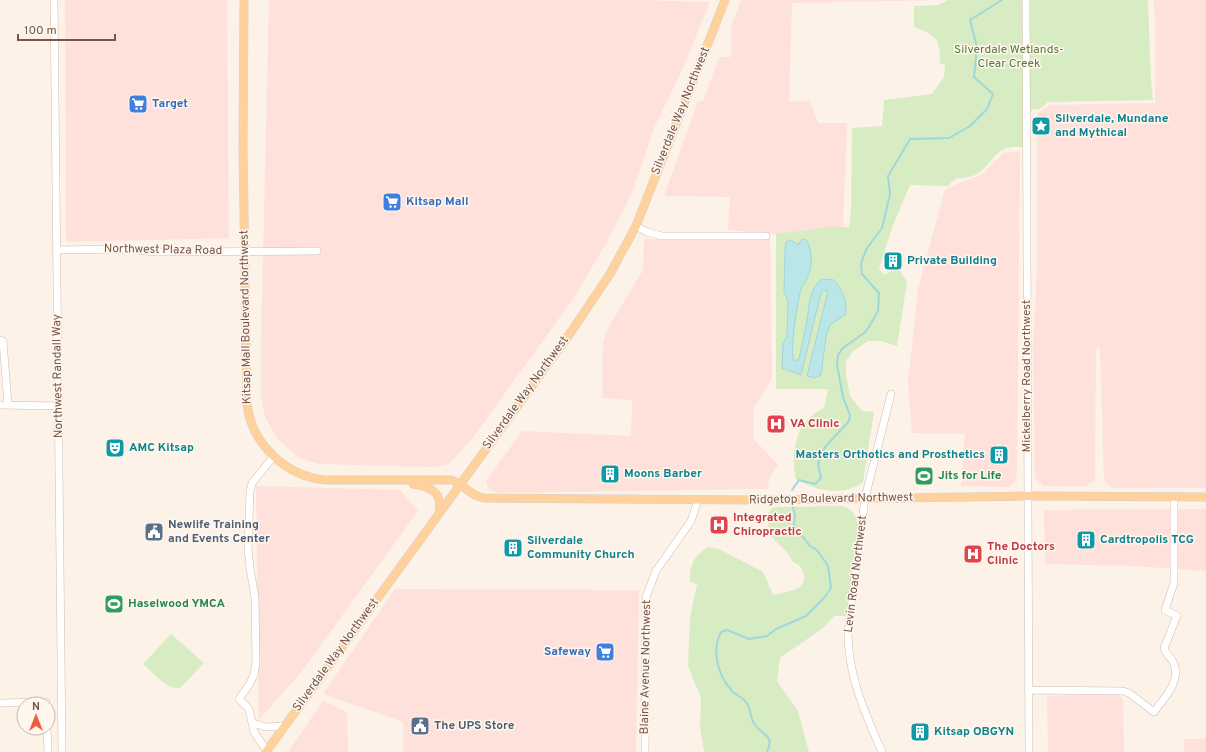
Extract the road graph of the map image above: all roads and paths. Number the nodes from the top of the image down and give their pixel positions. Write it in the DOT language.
graph roads {
  1 [pos="54,0"];
  2 [pos="244,0"];
  3 [pos="725,0"];
  4 [pos="1026,0"];
  5 [pos="636,226"];
  6 [pos="766,236"];
  7 [pos="56,250"];
  8 [pos="245,251"];
  9 [pos="317,251"];
  10 [pos="0,340"];
  11 [pos="891,394"];
  12 [pos="4,405"];
  13 [pos="58,406"];
  14 [pos="274,456"];
  15 [pos="395,480"];
  16 [pos="460,484"];
  17 [pos="1028,496"];
  18 [pos="1174,497"];
  19 [pos="1206,497"];
  20 [pos="865,498"];
  21 [pos="698,500"];
  22 [pos="439,514"];
  23 [pos="1028,690"];
  24 [pos="0,703"];
  25 [pos="16,703"];
  26 [pos="253,724"];
  27 [pos="284,726"];
  28 [pos="47,736"];
  29 [pos="266,751"];
  30 [pos="48,752"];
  31 [pos="62,752"];
  32 [pos="645,752"];
  33 [pos="882,752"];
  34 [pos="1029,752"];
  1 -- 7 [label="street, Northwest Randall Way"];
  2 -- 8 [label="main road, Kitsap Mall Boulevard Northwest"];
  3 -- 5 [label="main road, Silverdale Way Northwest"];
  4 -- 17 [label="street, Mickelberry Road Northwest"];
  5 -- 6 [label="street"];
  5 -- 16 [label="main road, Silverdale Way Northwest"];
  7 -- 8 [label="street, Northwest Plaza Road"];
  7 -- 13 [label="street, Northwest Randall Way"];
  8 -- 9 [label="street, Northwest Plaza Road"];
  8 -- 14 [label="main road, Kitsap Mall Boulevard Northwest"];
  10 -- 12 [label="street"];
  11 -- 20 [label="street, Levin Road Northwest"];
  12 -- 13 [label="street"];
  13 -- 31 [label="street, Northwest Randall Way"];
  14 -- 15 [label="main road, Kitsap Mall Boulevard Northwest"];
  14 -- 26 [label="street"];
  15 -- 16 [label="main road, Kitsap Mall Boulevard Northwest"];
  15 -- 22 [label="main road"];
  16 -- 21 [label="main road, Ridgetop Boulevard Northwest"];
  16 -- 22 [label="main road, Silverdale Way Northwest"];
  17 -- 18 [label="main road, Ridgetop Boulevard Northwest"];
  17 -- 20 [label="main road, Ridgetop Boulevard Northwest"];
  17 -- 23 [label="street, Mickelberry Road Northwest"];
  18 -- 19 [label="main road, Ridgetop Boulevard Northwest"];
  18 -- 23 [label="street"];
  20 -- 21 [label="main road, Ridgetop Boulevard Northwest"];
  20 -- 33 [label="street, Levin Road Northwest"];
  21 -- 32 [label="street, Blaine Avenue Northwest"];
  22 -- 27 [label="main road, Silverdale Way Northwest"];
  23 -- 34 [label="street, Mickelberry Road Northwest"];
  24 -- 25 [label="street"];
  26 -- 27 [label="street"];
  26 -- 29 [label="street"];
  27 -- 29 [label="main road, Silverdale Way Northwest"];
  28 -- 30 [label="street"];
}
